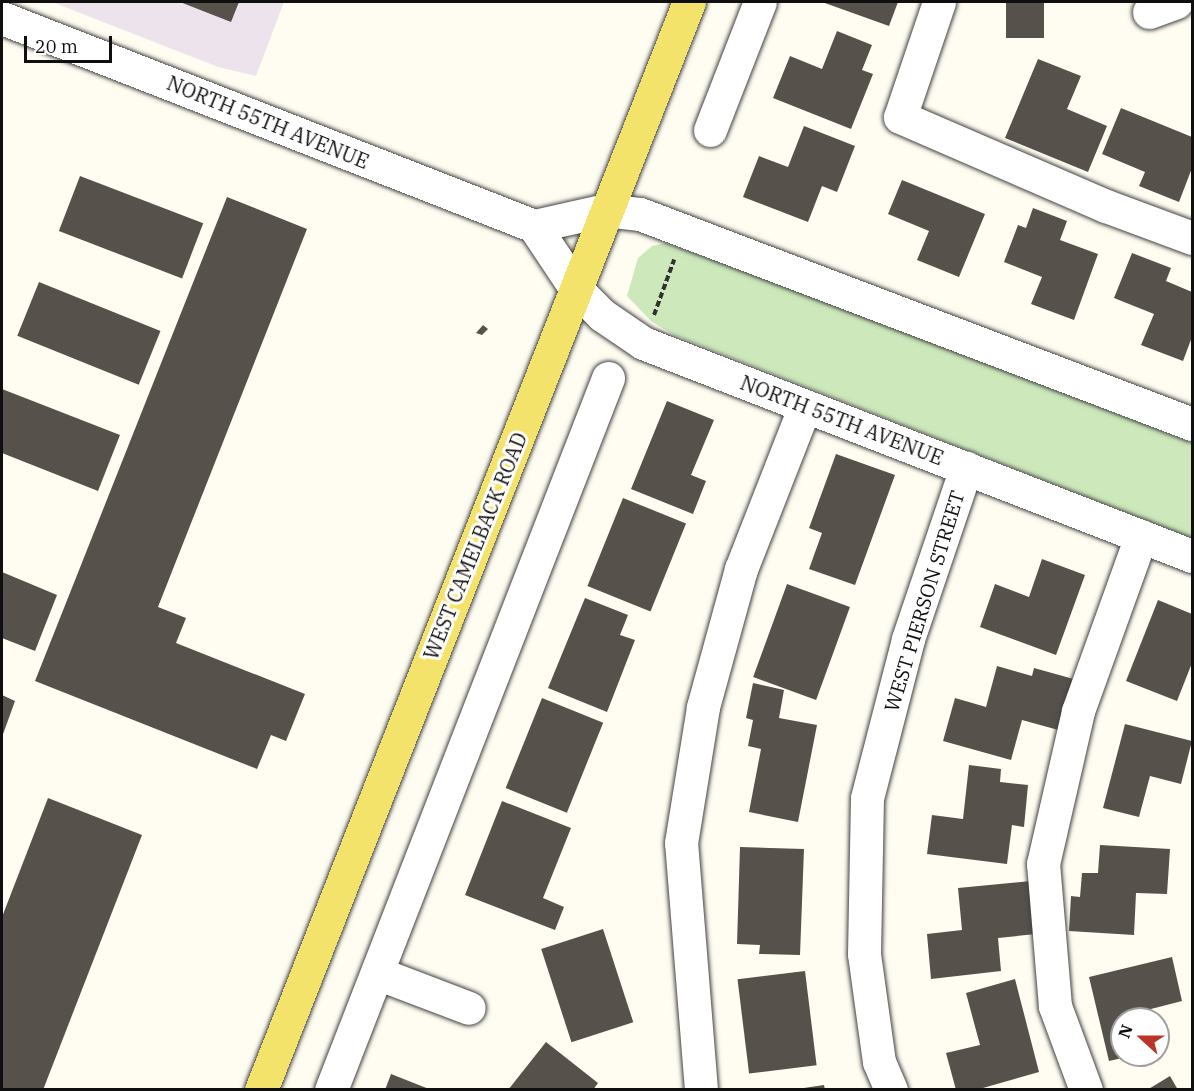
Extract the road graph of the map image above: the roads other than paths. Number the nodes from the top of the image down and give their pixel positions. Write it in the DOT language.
graph roads {
  1 [pos="688,2"];
  2 [pos="760,2"];
  3 [pos="939,2"];
  4 [pos="2,18"];
  5 [pos="710,130"];
  6 [pos="606,210"];
  7 [pos="534,226"];
  8 [pos="1192,238"];
  9 [pos="576,289"];
  10 [pos="608,378"];
  11 [pos="805,406"];
  12 [pos="1192,424"];
  13 [pos="966,468"];
  14 [pos="1141,536"];
  15 [pos="1192,556"];
  16 [pos="377,972"];
  17 [pos="469,1008"];
  18 [pos="261,1089"];
  19 [pos="331,1089"];
  20 [pos="701,1089"];
  21 [pos="891,1089"];
  22 [pos="1086,1089"];
  1 -- 6 [label="main road, WEST CAMELBACK ROAD"];
  2 -- 5 [label="street"];
  3 -- 8 [label="street"];
  4 -- 7 [label="street, NORTH 55TH AVENUE"];
  6 -- 7 [label="street"];
  6 -- 9 [label="main road, WEST CAMELBACK ROAD"];
  6 -- 12 [label="street"];
  7 -- 9 [label="street, NORTH 55TH AVENUE"];
  9 -- 11 [label="street, NORTH 55TH AVENUE"];
  9 -- 18 [label="main road, WEST CAMELBACK ROAD"];
  10 -- 16 [label="street"];
  11 -- 13 [label="street, NORTH 55TH AVENUE"];
  11 -- 20 [label="street"];
  13 -- 14 [label="street, NORTH 55TH AVENUE"];
  13 -- 21 [label="street, WEST PIERSON STREET"];
  14 -- 15 [label="street, NORTH 55TH AVENUE"];
  14 -- 22 [label="street"];
  16 -- 17 [label="street"];
  16 -- 19 [label="street"];
}
